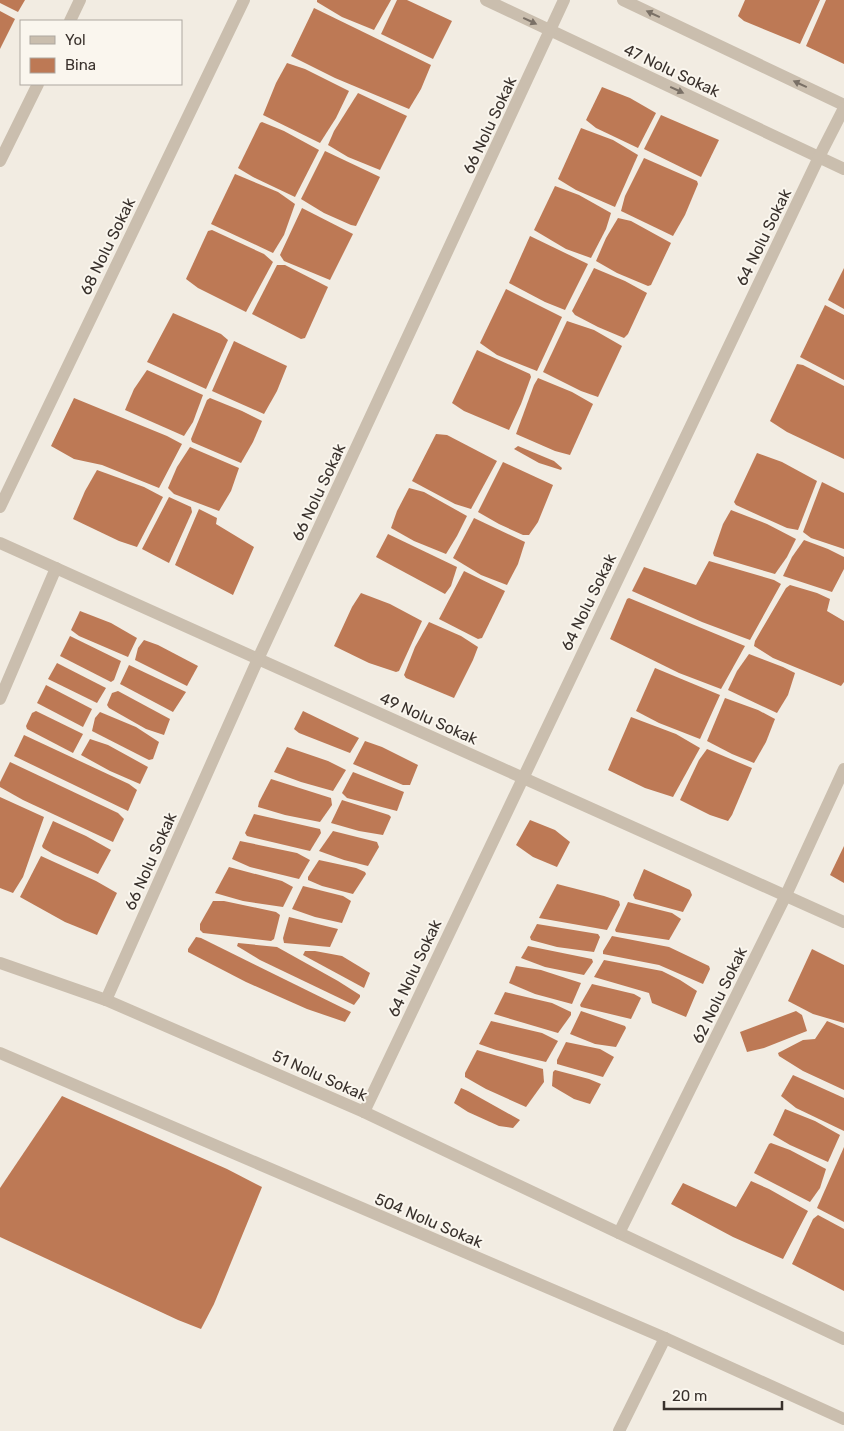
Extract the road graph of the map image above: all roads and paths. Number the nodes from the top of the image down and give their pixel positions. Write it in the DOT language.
graph roads {
  1 [pos="80,0"];
  2 [pos="244,0"];
  3 [pos="486,0"];
  4 [pos="564,0"];
  5 [pos="623,0"];
  6 [pos="70,20"];
  7 [pos="550,31"];
  8 [pos="38,85"];
  9 [pos="844,106"];
  10 [pos="819,157"];
  11 [pos="0,161"];
  12 [pos="844,169"];
  13 [pos="0,507"];
  14 [pos="0,543"];
  15 [pos="56,568"];
  16 [pos="258,658"];
  17 [pos="0,699"];
  18 [pos="844,769"];
  19 [pos="522,778"];
  20 [pos="786,895"];
  21 [pos="844,922"];
  22 [pos="0,963"];
  23 [pos="106,1000"];
  24 [pos="0,1054"];
  25 [pos="364,1112"];
  26 [pos="619,1233"];
  27 [pos="665,1338"];
  28 [pos="844,1339"];
  29 [pos="844,1419"];
  30 [pos="619,1431"];
  1 -- 6 [label="street"];
  2 -- 13 [label="street, 68 Nolu Sokak"];
  3 -- 7 [label="street, 47 Nolu Sokak, one-way"];
  4 -- 7 [label="street, 66 Nolu Sokak"];
  9 -- 5 [label="street, one-way"];
  7 -- 10 [label="street, 47 Nolu Sokak, one-way"];
  7 -- 16 [label="street, 66 Nolu Sokak"];
  8 -- 11 [label="street"];
  9 -- 10 [label="street, 64 Nolu Sokak"];
  10 -- 12 [label="street, 47 Nolu Sokak"];
  10 -- 19 [label="street, 64 Nolu Sokak"];
  14 -- 15 [label="street, 49 Nolu Sokak"];
  15 -- 16 [label="street, 49 Nolu Sokak"];
  15 -- 17 [label="street"];
  16 -- 19 [label="street, 49 Nolu Sokak"];
  16 -- 23 [label="street, 66 Nolu Sokak"];
  18 -- 20 [label="street, 62 Nolu Sokak"];
  19 -- 20 [label="street, 49 Nolu Sokak"];
  19 -- 25 [label="street, 64 Nolu Sokak"];
  20 -- 21 [label="street, 49 Nolu Sokak"];
  20 -- 26 [label="street, 62 Nolu Sokak"];
  22 -- 23 [label="street, 51 Nolu Sokak"];
  23 -- 25 [label="street, 51 Nolu Sokak"];
  24 -- 27 [label="street, 504 Nolu Sokak"];
  25 -- 26 [label="street, 51 Nolu Sokak"];
  26 -- 28 [label="street, 51 Nolu Sokak"];
  27 -- 29 [label="street, 504 Nolu Sokak"];
  27 -- 30 [label="street"];
}
